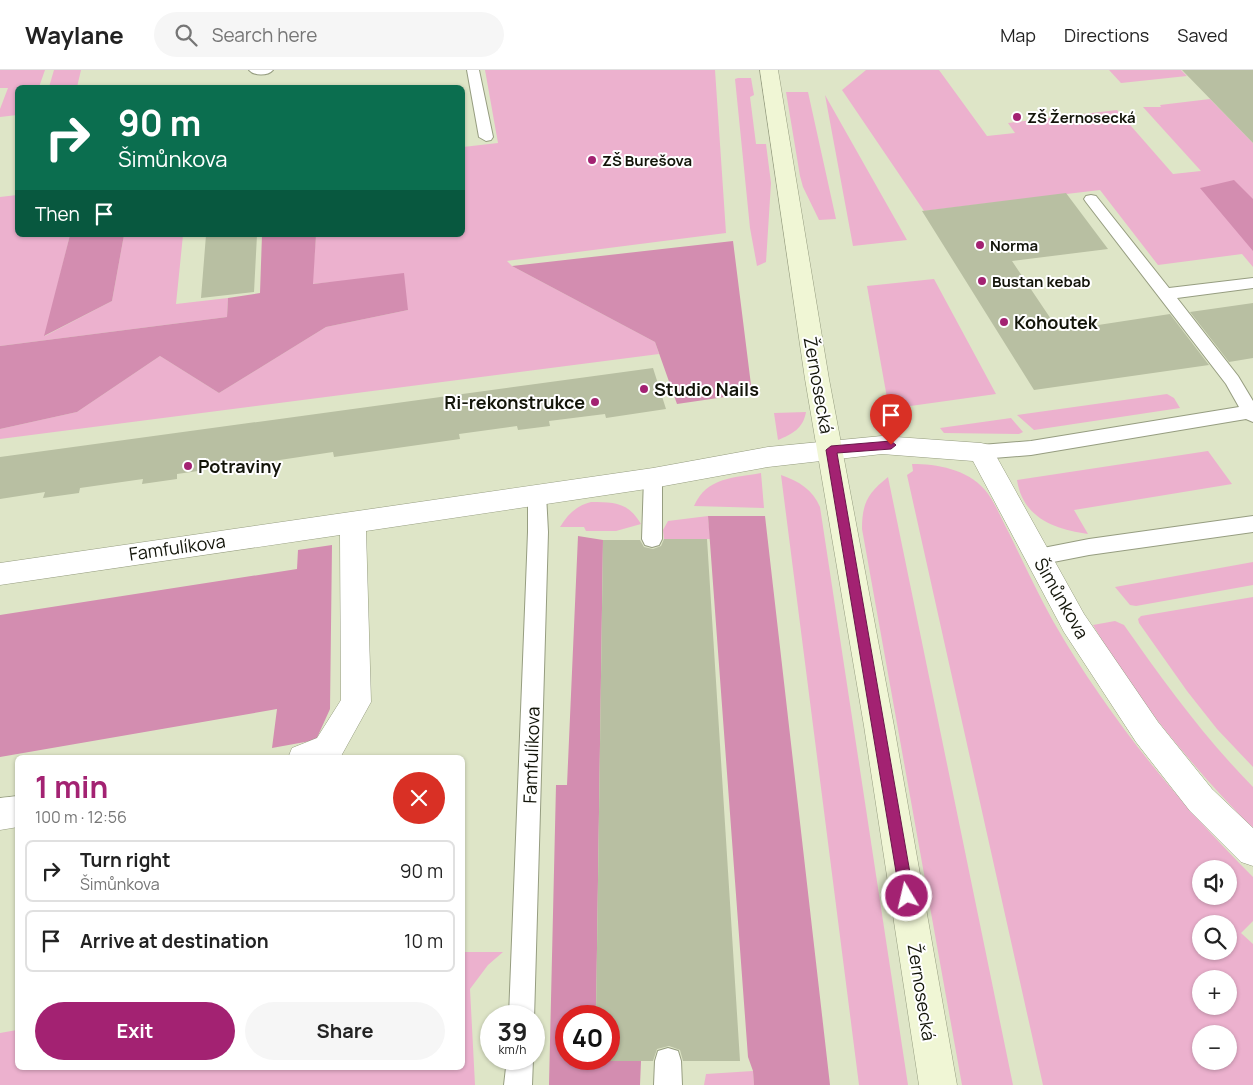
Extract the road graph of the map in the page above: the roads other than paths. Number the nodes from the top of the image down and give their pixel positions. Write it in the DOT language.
graph roads {
  1 [pos="255,70"];
  2 [pos="266,70"];
  3 [pos="473,70"];
  4 [pos="769,70"];
  5 [pos="486,137"];
  6 [pos="1091,199"];
  7 [pos="1253,283"];
  8 [pos="1164,294"];
  9 [pos="1252,414"];
  10 [pos="831,450"];
  11 [pos="981,452"];
  12 [pos="653,478"];
  13 [pos="538,494"];
  14 [pos="353,521"];
  15 [pos="1253,524"];
  16 [pos="652,540"];
  17 [pos="1038,557"];
  18 [pos="0,574"];
  19 [pos="311,755"];
  20 [pos="15,812"];
  21 [pos="0,814"];
  22 [pos="1253,850"];
  23 [pos="523,1005"];
  24 [pos="519,1070"];
  25 [pos="518,1085"];
  26 [pos="938,1085"];
  1 -- 2 [label="lane"];
  3 -- 5 [label="lane"];
  4 -- 10 [label="street, Žernosecká"];
  6 -- 8 [label="lane"];
  7 -- 8 [label="lane"];
  8 -- 9 [label="lane"];
  9 -- 11 [label="lane"];
  10 -- 11 [label="street"];
  10 -- 12 [label="street, Famfulíkova"];
  10 -- 26 [label="street, Žernosecká"];
  11 -- 17 [label="street, Šimůnkova"];
  12 -- 13 [label="street, Famfulíkova"];
  12 -- 16 [label="lane"];
  13 -- 14 [label="street, Famfulíkova"];
  13 -- 23 [label="lane, Famfulíkova"];
  14 -- 18 [label="street, Famfulíkova"];
  14 -- 19 [label="street"];
  15 -- 17 [label="lane"];
  17 -- 22 [label="street, Šimůnkova"];
  20 -- 21 [label="street"];
  24 -- 25 [label="lane"];
}
